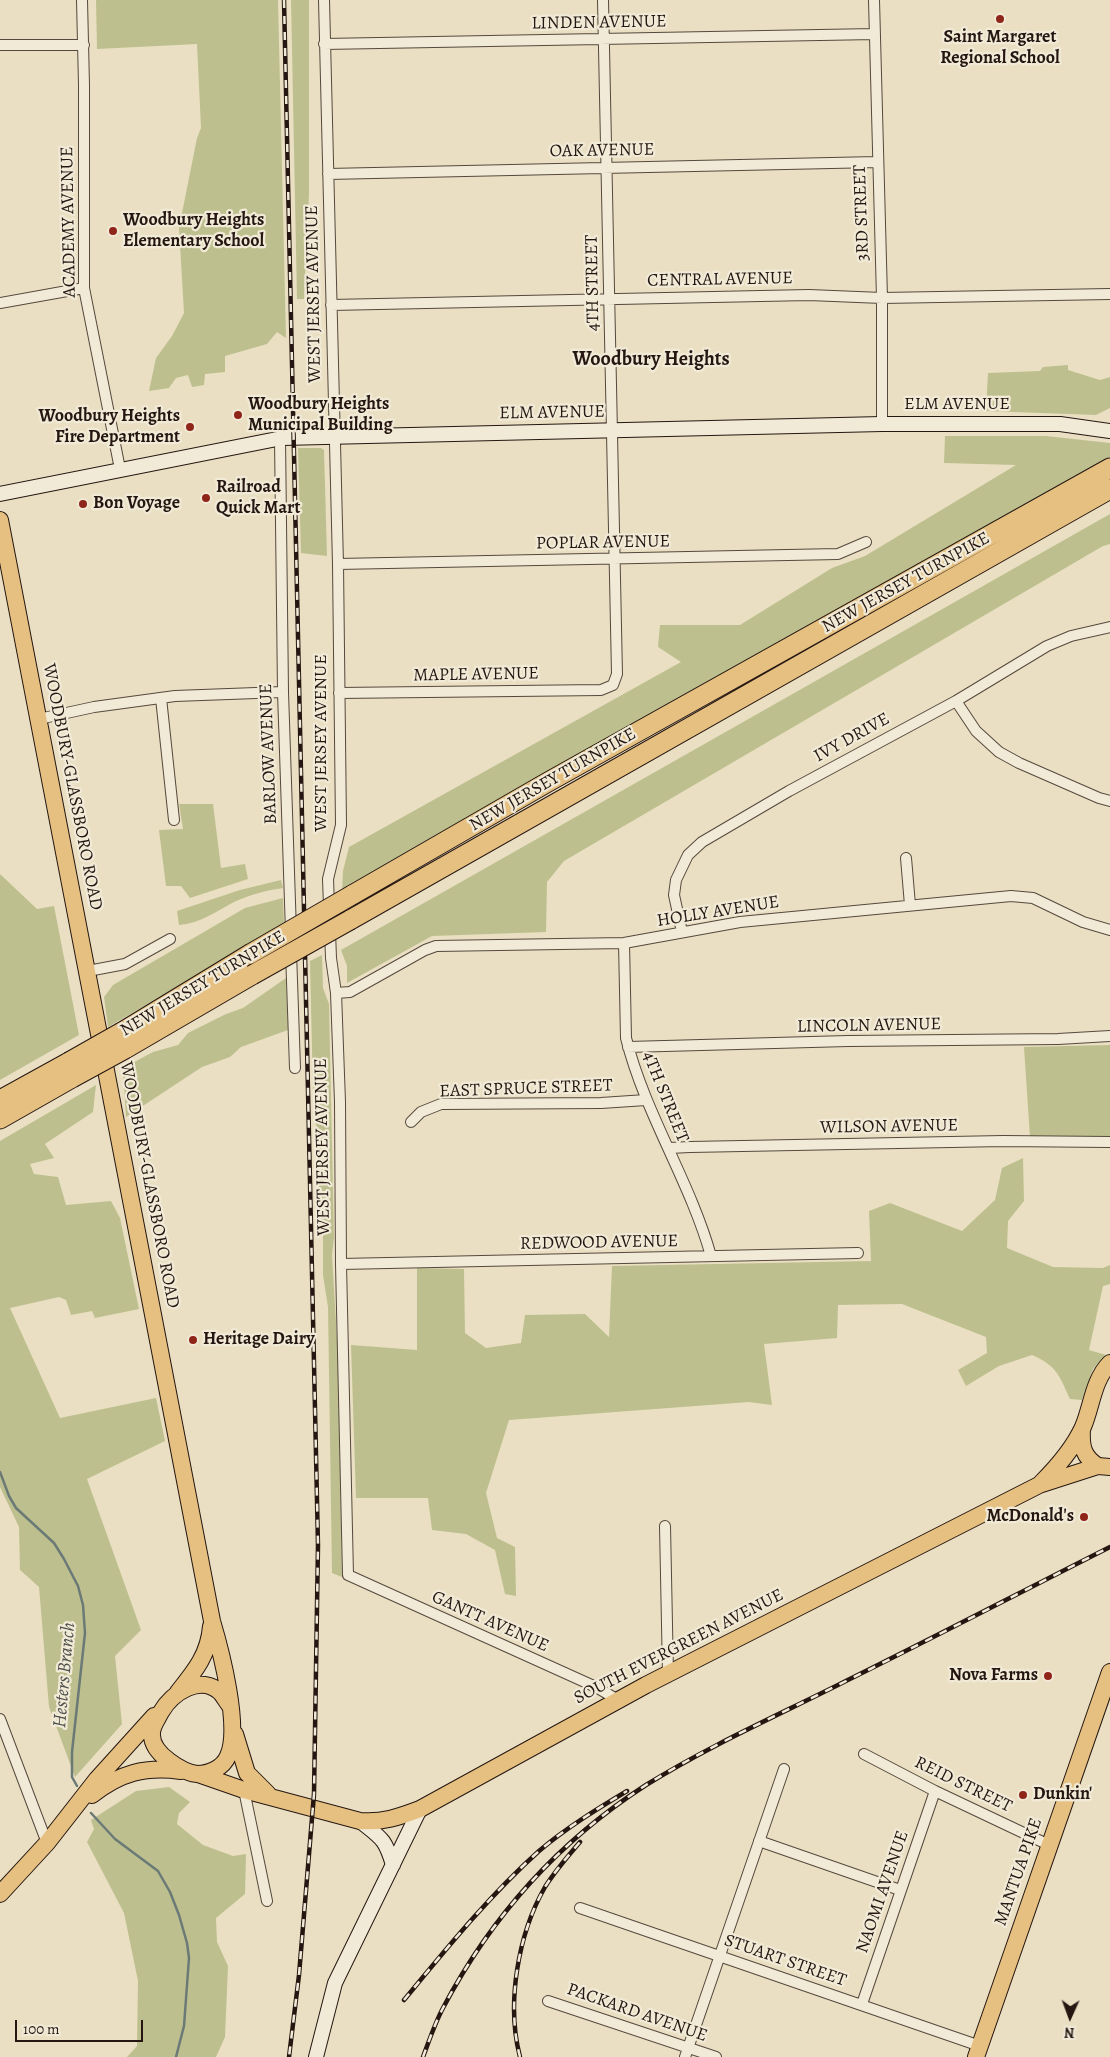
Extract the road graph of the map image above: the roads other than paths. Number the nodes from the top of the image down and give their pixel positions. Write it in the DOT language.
graph roads {
  1 [pos="82,0"];
  2 [pos="324,0"];
  3 [pos="603,0"];
  4 [pos="874,0"];
  5 [pos="874,34"];
  6 [pos="604,39"];
  7 [pos="324,44"];
  8 [pos="0,45"];
  9 [pos="84,45"];
  10 [pos="877,162"];
  11 [pos="607,167"];
  12 [pos="328,174"];
  13 [pos="84,288"];
  14 [pos="1110,294"];
  15 [pos="882,298"];
  16 [pos="609,299"];
  17 [pos="0,303"];
  18 [pos="331,305"];
  19 [pos="882,424"];
  20 [pos="611,431"];
  21 [pos="1110,431"];
  22 [pos="334,436"];
  23 [pos="280,438"];
  24 [pos="1110,468"];
  25 [pos="120,470"];
  26 [pos="1110,489"];
  27 [pos="0,494"];
  28 [pos="0,520"];
  29 [pos="866,542"];
  30 [pos="614,559"];
  31 [pos="338,564"];
  32 [pos="1110,627"];
  33 [pos="613,685"];
  34 [pos="284,692"];
  35 [pos="339,693"];
  36 [pos="161,698"];
  37 [pos="956,700"];
  38 [pos="39,718"];
  39 [pos="1110,801"];
  40 [pos="174,820"];
  41 [pos="906,858"];
  42 [pos="910,905"];
  43 [pos="1110,930"];
  44 [pos="682,932"];
  45 [pos="170,938"];
  46 [pos="624,943"];
  47 [pos="88,971"];
  48 [pos="336,993"];
  49 [pos="1110,1036"];
  50 [pos="124,1041"];
  51 [pos="628,1047"];
  52 [pos="294,1068"];
  53 [pos="70,1070"];
  54 [pos="0,1100"];
  55 [pos="646,1100"];
  56 [pos="0,1119"];
  57 [pos="411,1122"];
  58 [pos="1110,1142"];
  59 [pos="669,1148"];
  60 [pos="858,1253"];
  61 [pos="711,1256"];
  62 [pos="341,1264"];
  63 [pos="1110,1363"];
  64 [pos="1083,1427"];
  65 [pos="1106,1464"];
  66 [pos="1039,1485"];
  67 [pos="665,1526"];
  68 [pos="348,1575"];
  69 [pos="212,1621"];
  70 [pos="1110,1672"];
  71 [pos="668,1674"];
  72 [pos="618,1700"];
  73 [pos="169,1702"];
  74 [pos="230,1706"];
  75 [pos="0,1719"];
  76 [pos="232,1725"];
  77 [pos="864,1754"];
  78 [pos="784,1769"];
  79 [pos="192,1773"];
  80 [pos="244,1790"];
  81 [pos="935,1791"];
  82 [pos="275,1798"];
  83 [pos="420,1809"];
  84 [pos="74,1810"];
  85 [pos="360,1822"];
  86 [pos="759,1841"];
  87 [pos="47,1843"];
  88 [pos="1049,1844"];
  89 [pos="393,1865"];
  90 [pos="900,1890"];
  91 [pos="0,1894"];
  92 [pos="266,1901"];
  93 [pos="580,1908"];
  94 [pos="720,1955"];
  95 [pos="548,2001"];
  96 [pos="862,2004"];
  97 [pos="686,2052"];
  98 [pos="978,2052"];
  99 [pos="316,2057"];
  100 [pos="716,2057"];
  1 -- 9 [label="street, ACADEMY AVENUE"];
  2 -- 7 [label="street, WEST JERSEY AVENUE"];
  3 -- 6 [label="street, 4TH STREET"];
  4 -- 5 [label="street, 3RD STREET"];
  5 -- 6 [label="street, LINDEN AVENUE"];
  5 -- 10 [label="street, 3RD STREET"];
  6 -- 7 [label="street, LINDEN AVENUE"];
  6 -- 11 [label="street, 4TH STREET"];
  7 -- 12 [label="street, WEST JERSEY AVENUE"];
  8 -- 9 [label="street"];
  9 -- 13 [label="street, ACADEMY AVENUE"];
  10 -- 11 [label="street, OAK AVENUE"];
  10 -- 15 [label="street, 3RD STREET"];
  11 -- 12 [label="street, OAK AVENUE"];
  11 -- 16 [label="street, 4TH STREET"];
  12 -- 18 [label="street, WEST JERSEY AVENUE"];
  13 -- 17 [label="street"];
  13 -- 25 [label="street, ACADEMY AVENUE"];
  14 -- 15 [label="street, CENTRAL AVENUE"];
  15 -- 16 [label="street, CENTRAL AVENUE"];
  15 -- 19 [label="street, 3RD STREET"];
  16 -- 18 [label="street, CENTRAL AVENUE"];
  16 -- 20 [label="street, 4TH STREET"];
  18 -- 22 [label="street, WEST JERSEY AVENUE"];
  19 -- 20 [label="main road, ELM AVENUE"];
  19 -- 21 [label="main road, ELM AVENUE"];
  20 -- 22 [label="main road, ELM AVENUE"];
  20 -- 30 [label="street, 4TH STREET"];
  22 -- 23 [label="main road, ELM AVENUE"];
  22 -- 31 [label="street, WEST JERSEY AVENUE"];
  23 -- 25 [label="main road, ELM AVENUE"];
  23 -- 34 [label="street, BARLOW AVENUE"];
  24 -- 50 [label="highway, NEW JERSEY TURNPIKE, bridge"];
  25 -- 27 [label="main road, ELM AVENUE"];
  26 -- 50 [label="highway, NEW JERSEY TURNPIKE, bridge"];
  28 -- 38 [label="main road, WOODBURY-GLASSBORO ROAD"];
  29 -- 30 [label="street, POPLAR AVENUE"];
  30 -- 31 [label="street, POPLAR AVENUE"];
  30 -- 33 [label="street, 4TH STREET"];
  31 -- 35 [label="street, WEST JERSEY AVENUE"];
  32 -- 37 [label="street, IVY DRIVE"];
  33 -- 35 [label="street, MAPLE AVENUE"];
  34 -- 36 [label="street"];
  34 -- 52 [label="street, BARLOW AVENUE"];
  35 -- 48 [label="street, WEST JERSEY AVENUE"];
  36 -- 38 [label="street"];
  36 -- 40 [label="street"];
  37 -- 39 [label="street"];
  37 -- 44 [label="street, IVY DRIVE"];
  38 -- 47 [label="main road, WOODBURY-GLASSBORO ROAD"];
  41 -- 42 [label="street"];
  42 -- 43 [label="street, HOLLY AVENUE"];
  42 -- 44 [label="street, HOLLY AVENUE"];
  44 -- 46 [label="street, HOLLY AVENUE"];
  45 -- 47 [label="street"];
  46 -- 48 [label="street, HOLLY AVENUE"];
  46 -- 51 [label="street, 4TH STREET"];
  47 -- 69 [label="main road, WOODBURY-GLASSBORO ROAD"];
  48 -- 62 [label="street, WEST JERSEY AVENUE"];
  49 -- 51 [label="street, LINCOLN AVENUE"];
  50 -- 53 [label="highway, NEW JERSEY TURNPIKE, bridge"];
  51 -- 55 [label="street, 4TH STREET"];
  53 -- 54 [label="highway, NEW JERSEY TURNPIKE"];
  53 -- 56 [label="highway, NEW JERSEY TURNPIKE"];
  55 -- 57 [label="street, EAST SPRUCE STREET"];
  55 -- 59 [label="street, 4TH STREET"];
  58 -- 59 [label="street, WILSON AVENUE"];
  59 -- 61 [label="street, 4TH STREET"];
  60 -- 61 [label="street, REDWOOD AVENUE"];
  61 -- 62 [label="street, REDWOOD AVENUE"];
  62 -- 68 [label="street, WEST JERSEY AVENUE"];
  63 -- 64 [label="main road"];
  64 -- 65 [label="main road"];
  64 -- 66 [label="main road"];
  65 -- 66 [label="main road, SOUTH EVERGREEN AVENUE"];
  66 -- 71 [label="main road, SOUTH EVERGREEN AVENUE"];
  67 -- 71 [label="street"];
  68 -- 72 [label="street, GANTT AVENUE"];
  69 -- 73 [label="main road, WOODBURY-GLASSBORO ROAD"];
  69 -- 74 [label="main road, WOODBURY-GLASSBORO ROAD"];
  70 -- 88 [label="main road, MANTUA PIKE"];
  71 -- 72 [label="main road, SOUTH EVERGREEN AVENUE"];
  72 -- 83 [label="main road, SOUTH EVERGREEN AVENUE"];
  73 -- 74 [label="main road"];
  73 -- 79 [label="main road"];
  73 -- 84 [label="main road, SOUTH EVERGREEN AVENUE"];
  74 -- 76 [label="main road"];
  75 -- 87 [label="street"];
  76 -- 79 [label="main road"];
  76 -- 82 [label="main road, SOUTH EVERGREEN AVENUE"];
  77 -- 81 [label="street, REID STREET"];
  78 -- 86 [label="street"];
  79 -- 80 [label="main road, SOUTH EVERGREEN AVENUE"];
  79 -- 84 [label="main road, SOUTH EVERGREEN AVENUE"];
  80 -- 82 [label="main road, SOUTH EVERGREEN AVENUE"];
  80 -- 92 [label="street"];
  81 -- 88 [label="street, REID STREET"];
  81 -- 90 [label="street, NAOMI AVENUE"];
  82 -- 85 [label="main road, SOUTH EVERGREEN AVENUE"];
  83 -- 85 [label="main road, SOUTH EVERGREEN AVENUE"];
  83 -- 89 [label="main road"];
  84 -- 87 [label="main road, SOUTH EVERGREEN AVENUE"];
  85 -- 89 [label="main road"];
  86 -- 90 [label="street"];
  86 -- 94 [label="street"];
  87 -- 91 [label="main road, SOUTH EVERGREEN AVENUE"];
  88 -- 98 [label="main road, MANTUA PIKE"];
  89 -- 99 [label="main road"];
  90 -- 96 [label="street, NAOMI AVENUE"];
  93 -- 94 [label="street, STUART STREET"];
  94 -- 96 [label="street, STUART STREET"];
  94 -- 97 [label="street"];
  95 -- 97 [label="street, PACKARD AVENUE"];
  96 -- 98 [label="street, STUART STREET"];
  97 -- 100 [label="street, PACKARD AVENUE"];
}
